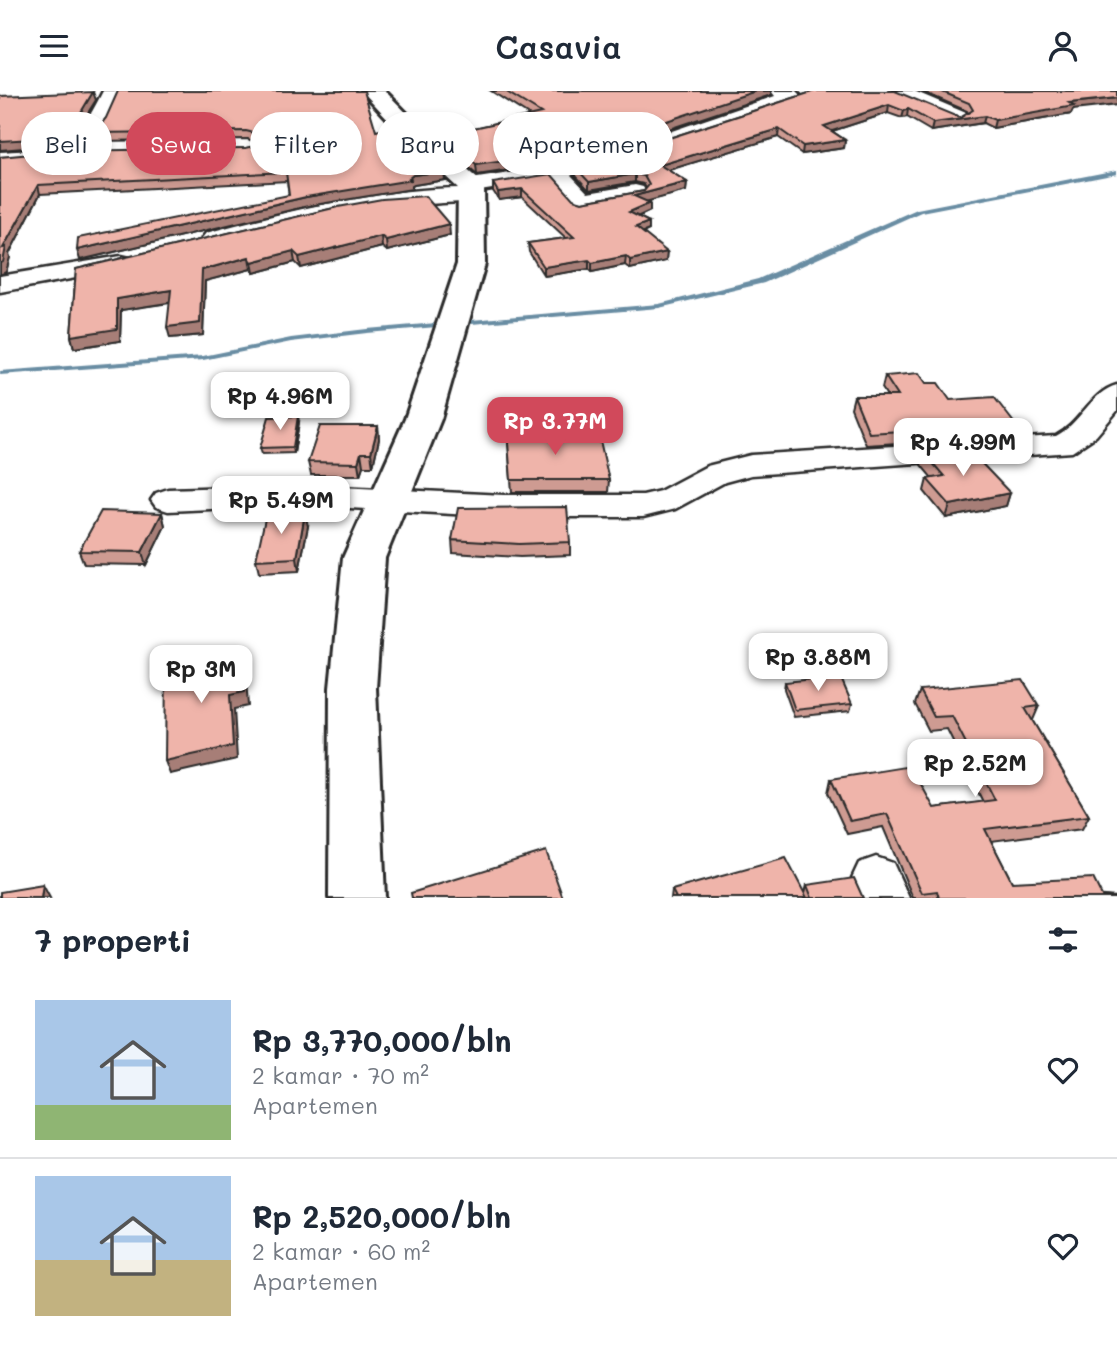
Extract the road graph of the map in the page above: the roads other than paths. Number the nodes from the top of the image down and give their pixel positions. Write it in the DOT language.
graph roads {
  1 [pos="112,91"];
  2 [pos="813,91"];
  3 [pos="898,91"];
  4 [pos="380,92"];
  5 [pos="85,93"];
  6 [pos="786,94"];
  7 [pos="101,112"];
  8 [pos="959,117"];
  9 [pos="673,138"];
  10 [pos="21,158"];
  11 [pos="3,161"];
  12 [pos="544,175"];
  13 [pos="560,175"];
  14 [pos="472,191"];
  15 [pos="635,192"];
  16 [pos="195,243"];
  17 [pos="148,256"];
  18 [pos="0,284"];
  19 [pos="1117,394"];
  20 [pos="168,500"];
  21 [pos="391,500"];
  22 [pos="356,898"];
  1 -- 5 [label="street"];
  1 -- 7 [label="street"];
  2 -- 6 [label="street"];
  3 -- 8 [label="street"];
  4 -- 14 [label="street"];
  6 -- 9 [label="street"];
  10 -- 11 [label="street"];
  12 -- 14 [label="street"];
  13 -- 15 [label="street"];
  14 -- 16 [label="street"];
  14 -- 21 [label="street"];
  17 -- 18 [label="street"];
  19 -- 21 [label="street"];
  20 -- 21 [label="street"];
  21 -- 22 [label="street"];
}
